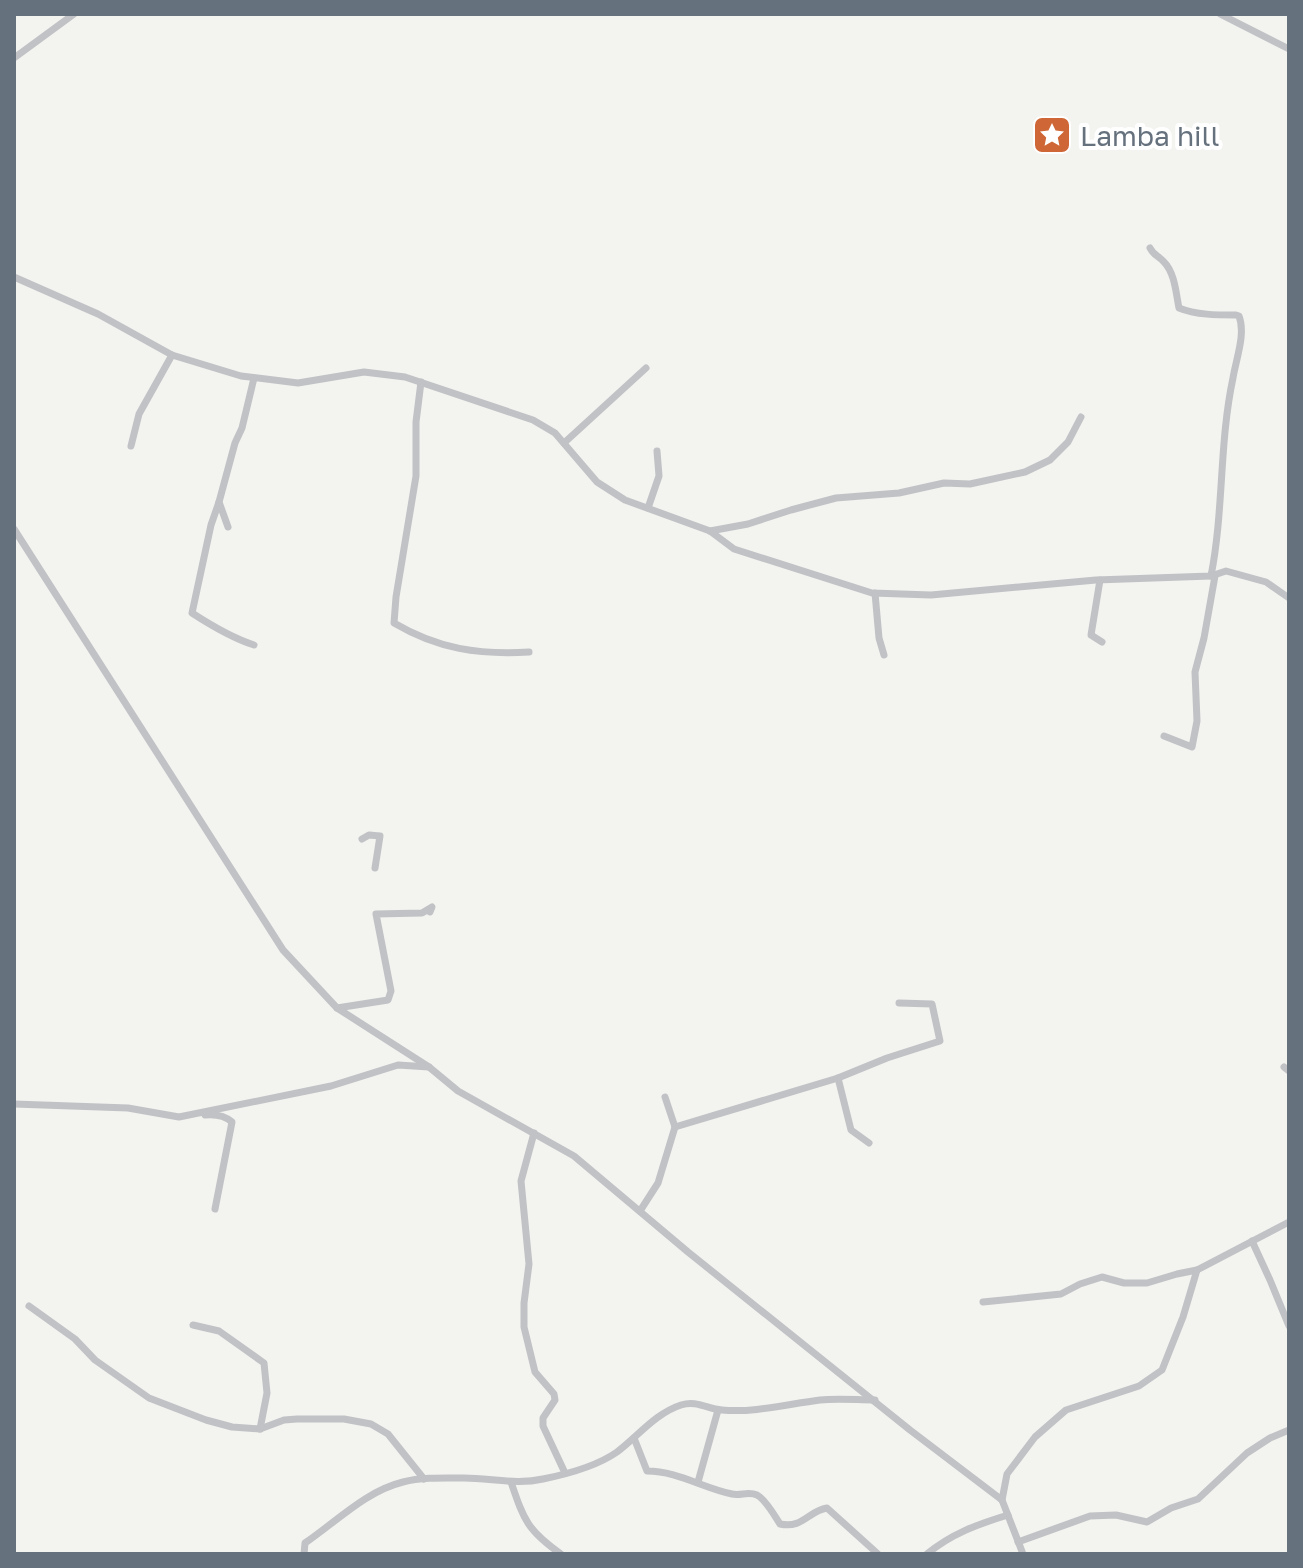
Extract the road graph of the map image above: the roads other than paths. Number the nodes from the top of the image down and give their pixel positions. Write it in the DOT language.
graph roads {
  1 [pos="74,14"];
  2 [pos="1220,14"];
  3 [pos="1289,49"];
  4 [pos="14,58"];
  5 [pos="1150,248"];
  6 [pos="14,277"];
  7 [pos="172,355"];
  8 [pos="646,368"];
  9 [pos="254,378"];
  10 [pos="421,382"];
  11 [pos="1081,417"];
  12 [pos="564,443"];
  13 [pos="131,446"];
  14 [pos="657,451"];
  15 [pos="219,502"];
  16 [pos="648,508"];
  17 [pos="228,527"];
  18 [pos="14,529"];
  19 [pos="710,531"];
  20 [pos="1213,576"];
  21 [pos="1100,580"];
  22 [pos="875,593"];
  23 [pos="1289,598"];
  24 [pos="1102,642"];
  25 [pos="254,645"];
  26 [pos="529,652"];
  27 [pos="884,655"];
  28 [pos="1164,736"];
  29 [pos="362,839"];
  30 [pos="375,868"];
  31 [pos="430,912"];
  32 [pos="899,1003"];
  33 [pos="337,1008"];
  34 [pos="429,1067"];
  35 [pos="838,1078"];
  36 [pos="665,1097"];
  37 [pos="14,1104"];
  38 [pos="179,1117"];
  39 [pos="675,1127"];
  40 [pos="534,1133"];
  41 [pos="869,1143"];
  42 [pos="215,1209"];
  43 [pos="640,1211"];
  44 [pos="1289,1222"];
  45 [pos="1252,1241"];
  46 [pos="1197,1270"];
  47 [pos="983,1302"];
  48 [pos="29,1306"];
  49 [pos="193,1325"];
  50 [pos="1289,1326"];
  51 [pos="875,1400"];
  52 [pos="718,1410"];
  53 [pos="260,1429"];
  54 [pos="1289,1430"];
  55 [pos="634,1438"];
  56 [pos="565,1473"];
  57 [pos="424,1479"];
  58 [pos="511,1482"];
  59 [pos="698,1482"];
  60 [pos="1002,1500"];
  61 [pos="1008,1515"];
  62 [pos="1018,1542"];
  63 [pos="304,1554"];
  64 [pos="561,1554"];
  65 [pos="878,1554"];
  66 [pos="927,1554"];
  67 [pos="1023,1554"];
  1 -- 4 [label="street"];
  2 -- 3 [label="street"];
  5 -- 20 [label="street"];
  6 -- 7 [label="street"];
  7 -- 9 [label="street"];
  7 -- 13 [label="street"];
  8 -- 12 [label="street"];
  9 -- 10 [label="street"];
  9 -- 15 [label="street"];
  10 -- 12 [label="street"];
  10 -- 26 [label="street"];
  11 -- 19 [label="street"];
  12 -- 16 [label="street"];
  14 -- 16 [label="street"];
  15 -- 17 [label="street"];
  15 -- 25 [label="street"];
  16 -- 19 [label="street"];
  18 -- 33 [label="street"];
  19 -- 22 [label="street"];
  20 -- 21 [label="street"];
  20 -- 23 [label="street"];
  20 -- 28 [label="street"];
  21 -- 22 [label="street"];
  21 -- 24 [label="street"];
  22 -- 27 [label="street"];
  29 -- 30 [label="street"];
  31 -- 33 [label="street"];
  32 -- 35 [label="street"];
  33 -- 34 [label="street"];
  34 -- 38 [label="street"];
  34 -- 40 [label="street"];
  35 -- 39 [label="street"];
  35 -- 41 [label="street"];
  36 -- 39 [label="street"];
  37 -- 38 [label="street"];
  38 -- 42 [label="street"];
  39 -- 43 [label="street"];
  40 -- 43 [label="street"];
  40 -- 56 [label="street"];
  43 -- 51 [label="street"];
  44 -- 45 [label="street"];
  45 -- 46 [label="street"];
  45 -- 50 [label="street"];
  46 -- 47 [label="street"];
  46 -- 60 [label="street"];
  48 -- 53 [label="street"];
  49 -- 53 [label="street"];
  51 -- 52 [label="street"];
  51 -- 60 [label="street"];
  52 -- 55 [label="street"];
  52 -- 59 [label="street"];
  53 -- 57 [label="street"];
  54 -- 62 [label="street"];
  55 -- 56 [label="street"];
  55 -- 59 [label="street"];
  56 -- 58 [label="street"];
  57 -- 58 [label="street"];
  57 -- 63 [label="street"];
  58 -- 64 [label="street"];
  59 -- 65 [label="street"];
  60 -- 61 [label="street"];
  61 -- 62 [label="street"];
  61 -- 66 [label="street"];
  62 -- 67 [label="street"];
}
